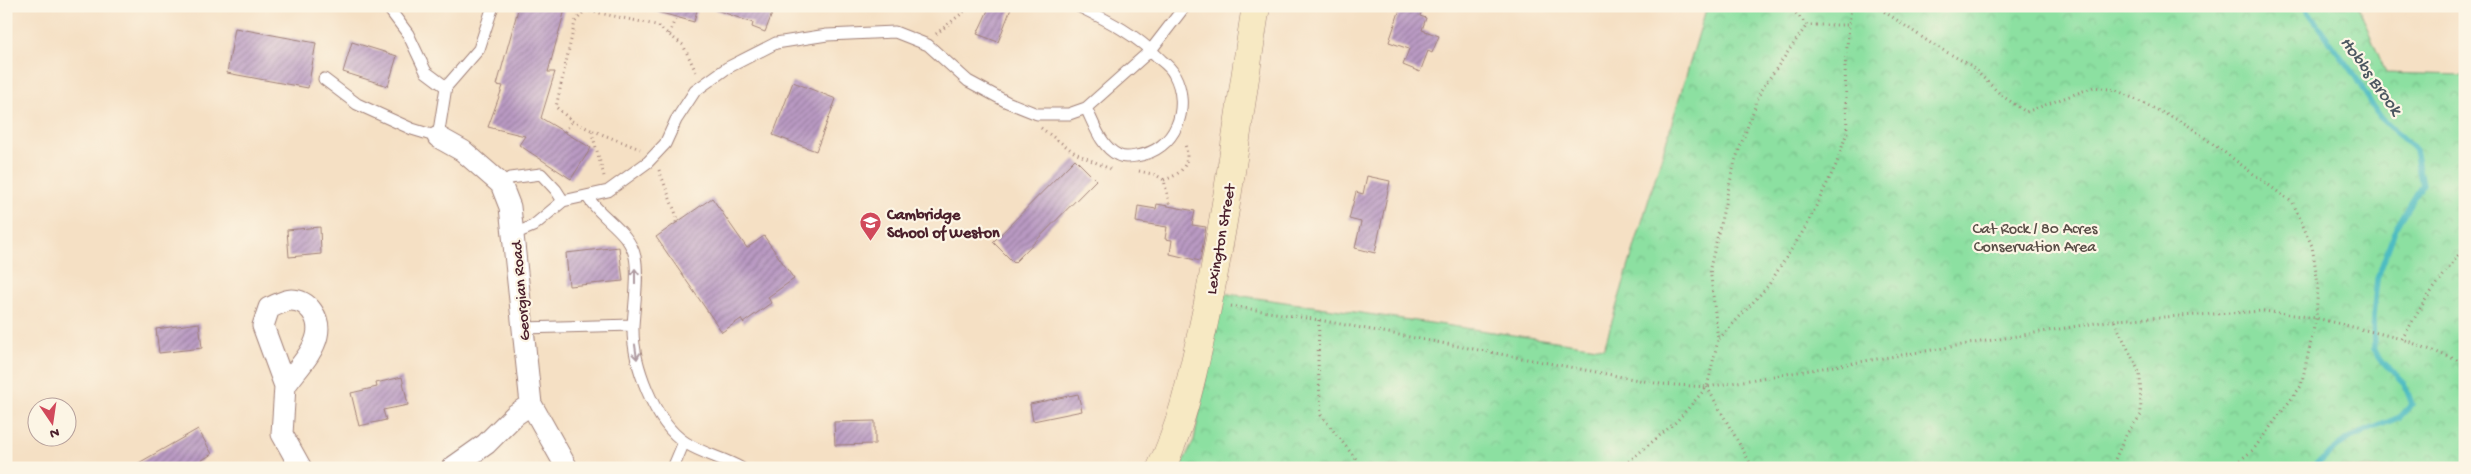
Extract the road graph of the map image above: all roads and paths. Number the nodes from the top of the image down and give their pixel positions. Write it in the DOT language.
graph roads {
  1 [pos="387,6"];
  2 [pos="493,6"];
  3 [pos="970,6"];
  4 [pos="1078,6"];
  5 [pos="1185,6"];
  6 [pos="1256,6"];
  7 [pos="1789,6"];
  8 [pos="1851,6"];
  9 [pos="1876,6"];
  10 [pos="676,17"];
  11 [pos="1807,25"];
  12 [pos="1848,25"];
  13 [pos="669,34"];
  14 [pos="928,45"];
  15 [pos="1151,50"];
  16 [pos="324,79"];
  17 [pos="703,86"];
  18 [pos="446,87"];
  19 [pos="1086,108"];
  20 [pos="572,121"];
  21 [pos="590,130"];
  22 [pos="565,132"];
  23 [pos="1173,134"];
  24 [pos="438,137"];
  25 [pos="654,154"];
  26 [pos="1164,180"];
  27 [pos="501,184"];
  28 [pos="608,191"];
  29 [pos="587,196"];
  30 [pos="563,202"];
  31 [pos="676,223"];
  32 [pos="514,234"];
  33 [pos="2465,246"];
  34 [pos="1208,301"];
  35 [pos="2316,318"];
  36 [pos="1319,320"];
  37 [pos="2114,320"];
  38 [pos="633,325"];
  39 [pos="523,328"];
  40 [pos="2402,339"];
  41 [pos="1718,340"];
  42 [pos="2465,363"];
  43 [pos="285,386"];
  44 [pos="1707,387"];
  45 [pos="531,404"];
  46 [pos="684,442"];
  47 [pos="301,468"];
  48 [pos="452,468"];
  49 [pos="567,468"];
  50 [pos="673,468"];
  51 [pos="741,468"];
  52 [pos="1161,468"];
  53 [pos="1363,468"];
  54 [pos="1621,468"];
  55 [pos="1753,468"];
  56 [pos="2111,468"];
  57 [pos="2230,468"];
  1 -- 18 [label="lane"];
  2 -- 18 [label="lane"];
  3 -- 14 [label="path"];
  4 -- 15 [label="lane"];
  5 -- 15 [label="lane"];
  6 -- 34 [label="street, Lexington Street"];
  7 -- 11 [label="path"];
  8 -- 12 [label="path"];
  9 -- 35 [label="path"];
  10 -- 13 [label="path"];
  11 -- 12 [label="path"];
  11 -- 41 [label="path"];
  12 -- 41 [label="path"];
  13 -- 17 [label="path"];
  13 -- 20 [label="path"];
  14 -- 17 [label="lane"];
  14 -- 19 [label="lane"];
  15 -- 19 [label="lane"];
  15 -- 23 [label="lane"];
  16 -- 24 [label="lane"];
  17 -- 25 [label="lane"];
  18 -- 24 [label="lane"];
  19 -- 23 [label="lane"];
  20 -- 21 [label="path"];
  20 -- 22 [label="path"];
  21 -- 25 [label="path"];
  21 -- 28 [label="path"];
  23 -- 26 [label="path"];
  24 -- 27 [label="street, Georgian Road"];
  25 -- 28 [label="lane"];
  25 -- 31 [label="path"];
  27 -- 30 [label="lane"];
  27 -- 32 [label="street, Georgian Road"];
  28 -- 29 [label="lane"];
  29 -- 30 [label="lane"];
  38 -- 29 [label="lane, one-way"];
  30 -- 32 [label="lane"];
  32 -- 39 [label="street, Georgian Road"];
  33 -- 40 [label="path"];
  34 -- 36 [label="path"];
  34 -- 52 [label="street, Lexington Street"];
  35 -- 37 [label="path"];
  35 -- 40 [label="path"];
  35 -- 57 [label="path"];
  36 -- 44 [label="path"];
  36 -- 53 [label="path"];
  37 -- 44 [label="path"];
  37 -- 56 [label="path"];
  38 -- 39 [label="lane"];
  38 -- 46 [label="lane, one-way"];
  39 -- 45 [label="street, Georgian Road"];
  40 -- 42 [label="path"];
  41 -- 44 [label="path"];
  43 -- 47 [label="street"];
  44 -- 54 [label="path"];
  44 -- 55 [label="path"];
  45 -- 48 [label="street"];
  45 -- 49 [label="street, Georgian Road"];
  46 -- 50 [label="lane"];
  46 -- 51 [label="lane"];
}
